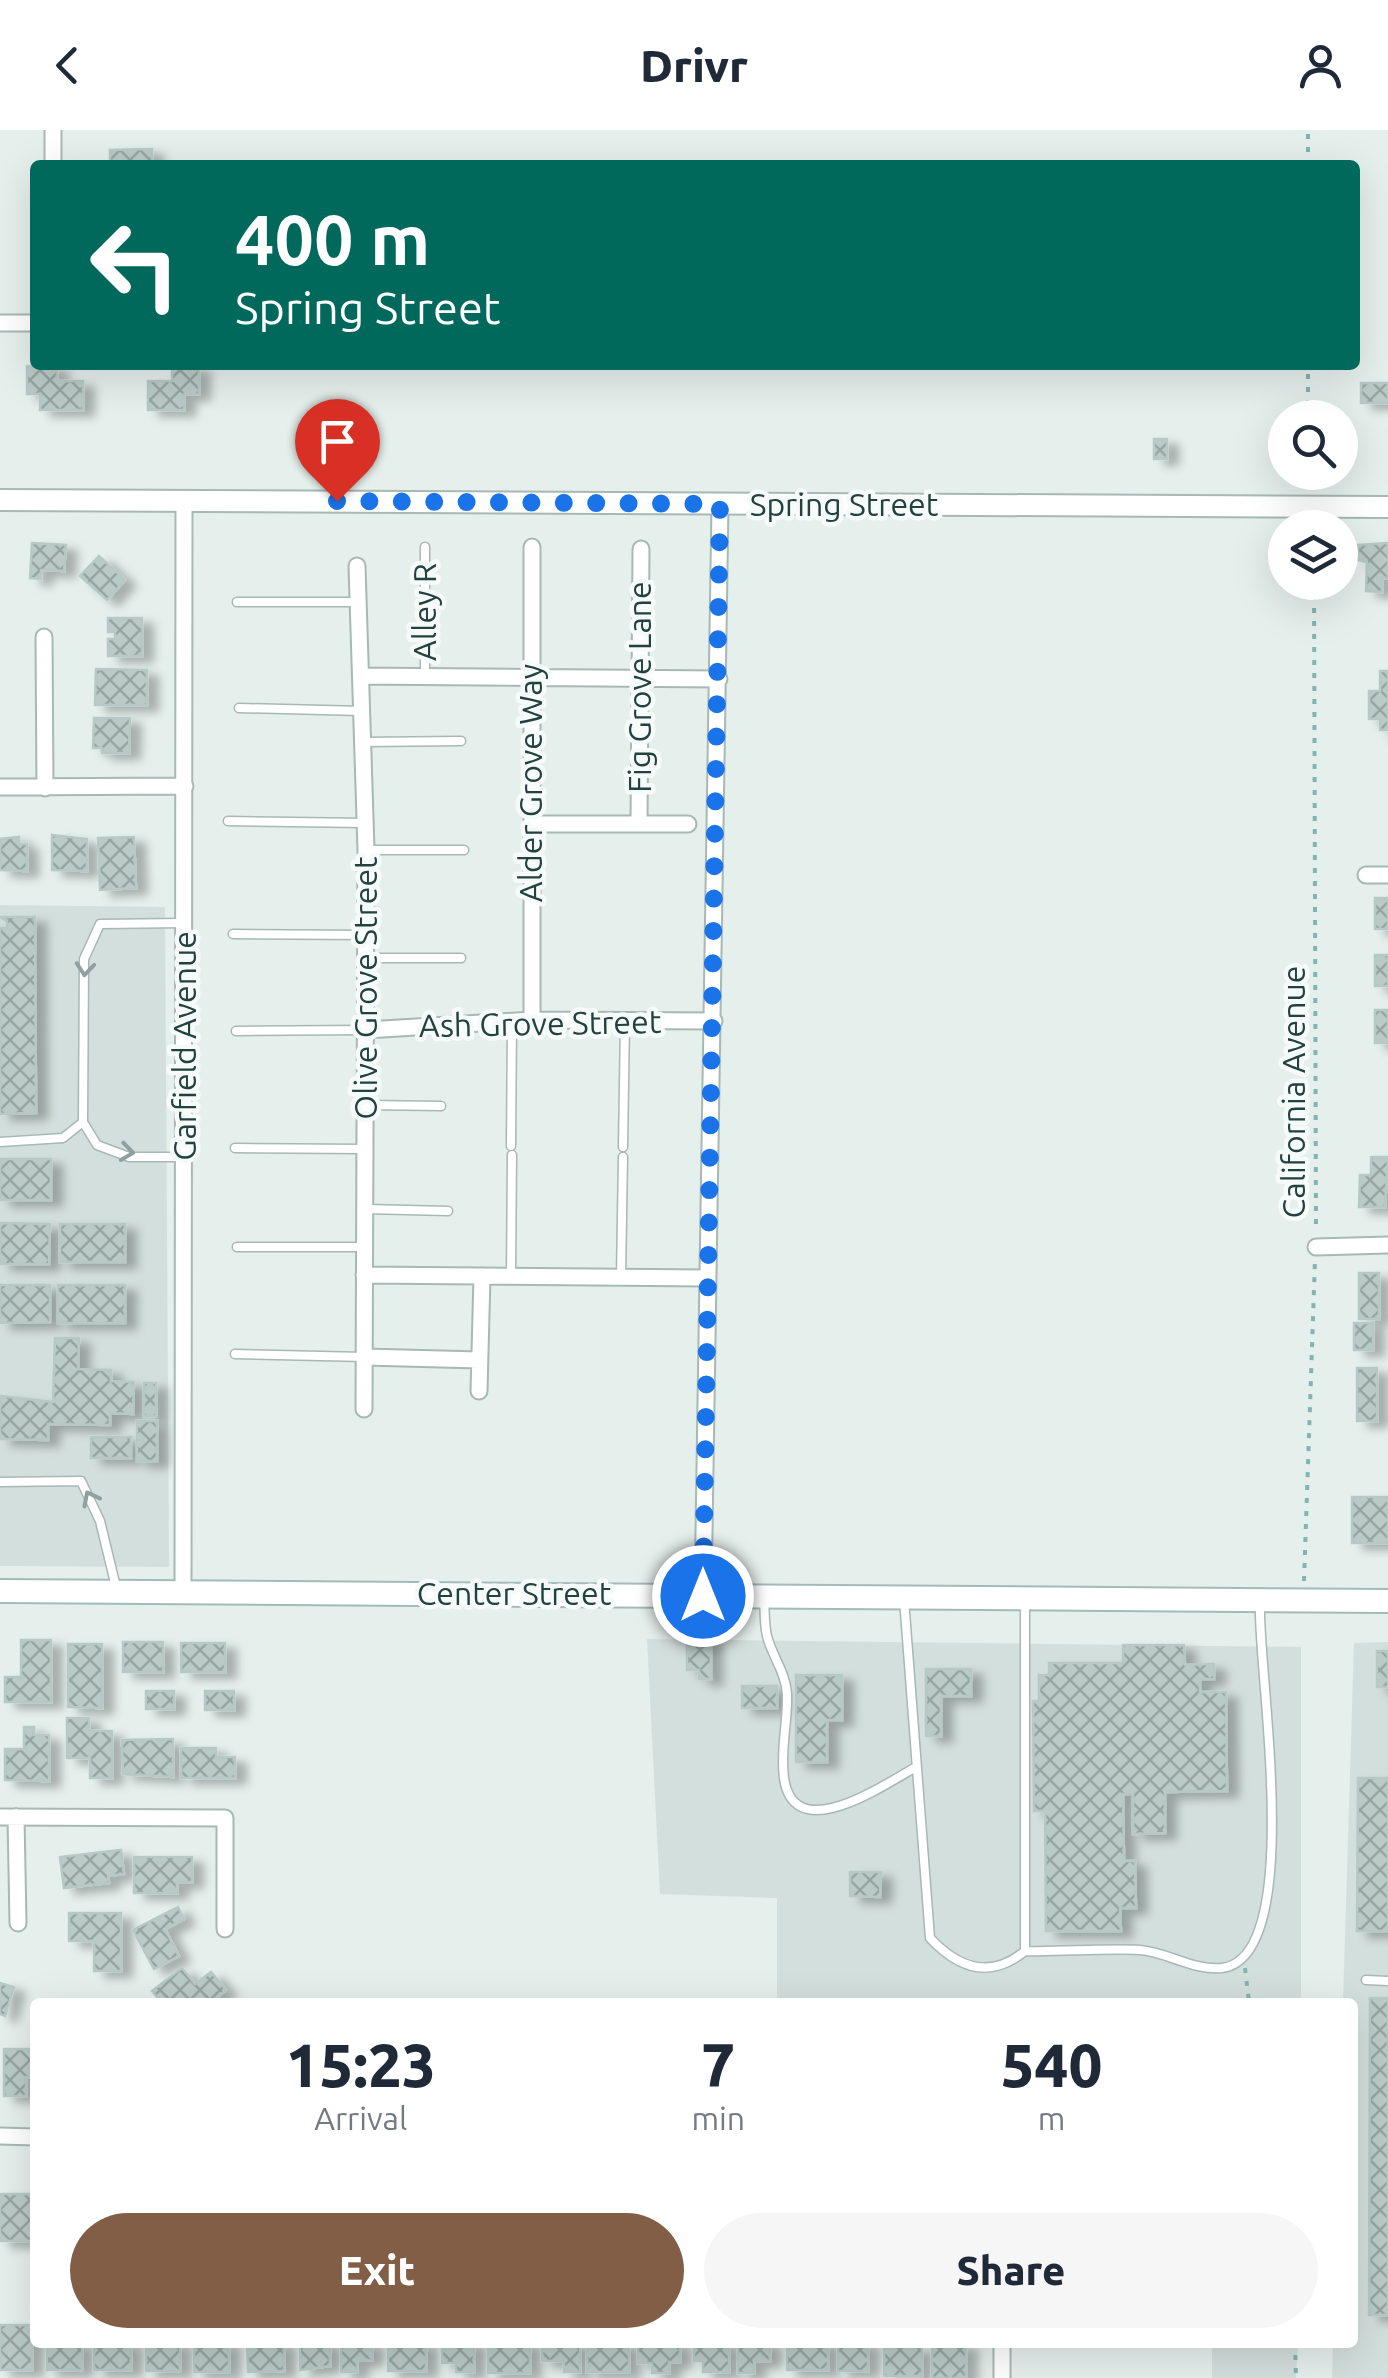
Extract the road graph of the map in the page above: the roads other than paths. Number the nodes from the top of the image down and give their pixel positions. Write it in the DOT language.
graph roads {
  1 [pos="53,130"];
  2 [pos="53,160"];
  3 [pos="0,323"];
  4 [pos="30,324"];
  5 [pos="0,500"];
  6 [pos="184,500"];
  7 [pos="720,504"];
  8 [pos="1388,507"];
  9 [pos="426,546"];
  10 [pos="532,547"];
  11 [pos="641,549"];
  12 [pos="357,566"];
  13 [pos="237,602"];
  14 [pos="357,602"];
  15 [pos="44,637"];
  16 [pos="361,676"];
  17 [pos="426,677"];
  18 [pos="530,678"];
  19 [pos="638,678"];
  20 [pos="720,679"];
  21 [pos="239,708"];
  22 [pos="362,710"];
  23 [pos="462,741"];
  24 [pos="364,742"];
  25 [pos="185,786"];
  26 [pos="0,787"];
  27 [pos="46,788"];
  28 [pos="228,821"];
  29 [pos="366,824"];
  30 [pos="532,824"];
  31 [pos="639,824"];
  32 [pos="688,824"];
  33 [pos="366,850"];
  34 [pos="464,850"];
  35 [pos="1366,875"];
  36 [pos="1388,875"];
  37 [pos="184,923"];
  38 [pos="233,934"];
  39 [pos="366,936"];
  40 [pos="366,958"];
  41 [pos="461,958"];
  42 [pos="532,1020"];
  43 [pos="512,1021"];
  44 [pos="626,1021"];
  45 [pos="714,1021"];
  46 [pos="366,1030"];
  47 [pos="236,1031"];
  48 [pos="366,1105"];
  49 [pos="441,1106"];
  50 [pos="83,1122"];
  51 [pos="0,1142"];
  52 [pos="235,1148"];
  53 [pos="365,1149"];
  54 [pos="185,1158"];
  55 [pos="365,1209"];
  56 [pos="448,1211"];
  57 [pos="1388,1246"];
  58 [pos="237,1247"];
  59 [pos="364,1247"];
  60 [pos="1316,1247"];
  61 [pos="364,1275"];
  62 [pos="482,1276"];
  63 [pos="511,1276"];
  64 [pos="621,1278"];
  65 [pos="705,1278"];
  66 [pos="235,1354"];
  67 [pos="365,1357"];
  68 [pos="479,1360"];
  69 [pos="479,1391"];
  70 [pos="364,1410"];
  71 [pos="0,1482"];
  72 [pos="0,1591"];
  73 [pos="117,1592"];
  74 [pos="183,1592"];
  75 [pos="703,1596"];
  76 [pos="764,1596"];
  77 [pos="904,1598"];
  78 [pos="1026,1598"];
  79 [pos="1260,1600"];
  80 [pos="1388,1601"];
  81 [pos="916,1767"];
  82 [pos="8,1817"];
  83 [pos="18,1924"];
  84 [pos="225,1930"];
  85 [pos="1025,1951"];
  86 [pos="1366,1980"];
  87 [pos="1388,1981"];
  88 [pos="0,2136"];
  89 [pos="30,2136"];
  90 [pos="1002,2348"];
  91 [pos="1002,2378"];
  1 -- 2 [label="street"];
  3 -- 4 [label="street"];
  5 -- 6 [label="street, Spring Street"];
  6 -- 7 [label="street, Spring Street"];
  6 -- 25 [label="street, Garfield Avenue"];
  7 -- 8 [label="street, Spring Street"];
  7 -- 20 [label="street"];
  9 -- 17 [label="lane, Alley R"];
  10 -- 18 [label="street, Alder Grove Way"];
  11 -- 19 [label="street, Fig Grove Lane"];
  12 -- 14 [label="street, Olive Grove Street"];
  13 -- 14 [label="lane"];
  14 -- 16 [label="street, Olive Grove Street"];
  15 -- 27 [label="street"];
  16 -- 17 [label="street"];
  16 -- 22 [label="street, Olive Grove Street"];
  17 -- 18 [label="street"];
  18 -- 19 [label="street"];
  18 -- 30 [label="street, Alder Grove Way"];
  19 -- 20 [label="street"];
  19 -- 31 [label="street, Fig Grove Lane"];
  20 -- 45 [label="street"];
  21 -- 22 [label="lane"];
  22 -- 24 [label="street, Olive Grove Street"];
  23 -- 24 [label="lane"];
  24 -- 29 [label="street, Olive Grove Street"];
  25 -- 27 [label="street"];
  25 -- 37 [label="street, Garfield Avenue"];
  26 -- 27 [label="street"];
  28 -- 29 [label="lane"];
  29 -- 33 [label="street, Olive Grove Street"];
  30 -- 31 [label="street"];
  30 -- 42 [label="street, Alder Grove Way"];
  31 -- 32 [label="street"];
  33 -- 34 [label="lane"];
  33 -- 39 [label="street, Olive Grove Street"];
  35 -- 36 [label="street"];
  37 -- 50 [label="lane, one-way"];
  37 -- 54 [label="street, Garfield Avenue"];
  38 -- 39 [label="lane"];
  39 -- 40 [label="street, Olive Grove Street"];
  40 -- 41 [label="lane"];
  40 -- 46 [label="street, Olive Grove Street"];
  42 -- 43 [label="street, Ash Grove Street"];
  42 -- 44 [label="street, Ash Grove Street"];
  43 -- 46 [label="street, Ash Grove Street"];
  43 -- 63 [label="lane"];
  44 -- 45 [label="street, Ash Grove Street"];
  44 -- 64 [label="lane"];
  45 -- 65 [label="street"];
  46 -- 47 [label="lane"];
  46 -- 48 [label="street, Olive Grove Street"];
  48 -- 49 [label="lane"];
  48 -- 53 [label="street, Olive Grove Street"];
  50 -- 51 [label="lane"];
  50 -- 54 [label="lane, one-way"];
  52 -- 53 [label="lane"];
  53 -- 55 [label="street, Olive Grove Street"];
  54 -- 74 [label="street, Garfield Avenue"];
  55 -- 56 [label="lane"];
  55 -- 59 [label="street, Olive Grove Street"];
  57 -- 60 [label="street"];
  58 -- 59 [label="lane"];
  59 -- 61 [label="street, Olive Grove Street"];
  61 -- 62 [label="street"];
  61 -- 67 [label="street, Olive Grove Street"];
  62 -- 63 [label="street"];
  62 -- 68 [label="street"];
  63 -- 64 [label="street"];
  64 -- 65 [label="street"];
  65 -- 75 [label="street"];
  66 -- 67 [label="lane"];
  67 -- 68 [label="street"];
  67 -- 70 [label="street, Olive Grove Street"];
  68 -- 69 [label="street"];
  73 -- 71 [label="lane, one-way"];
  72 -- 73 [label="main road, Center Street"];
  73 -- 74 [label="main road, Center Street"];
  74 -- 75 [label="main road, Center Street"];
  75 -- 76 [label="main road, Center Street"];
  76 -- 77 [label="main road, Center Street"];
  76 -- 81 [label="lane"];
  77 -- 78 [label="main road, Center Street"];
  77 -- 81 [label="lane"];
  78 -- 79 [label="main road, Center Street"];
  78 -- 85 [label="lane"];
  79 -- 80 [label="main road, Center Street"];
  79 -- 85 [label="lane"];
  81 -- 85 [label="lane"];
  82 -- 83 [label="street"];
  82 -- 84 [label="street"];
  86 -- 87 [label="lane"];
  88 -- 89 [label="street"];
  90 -- 91 [label="street"];
}
